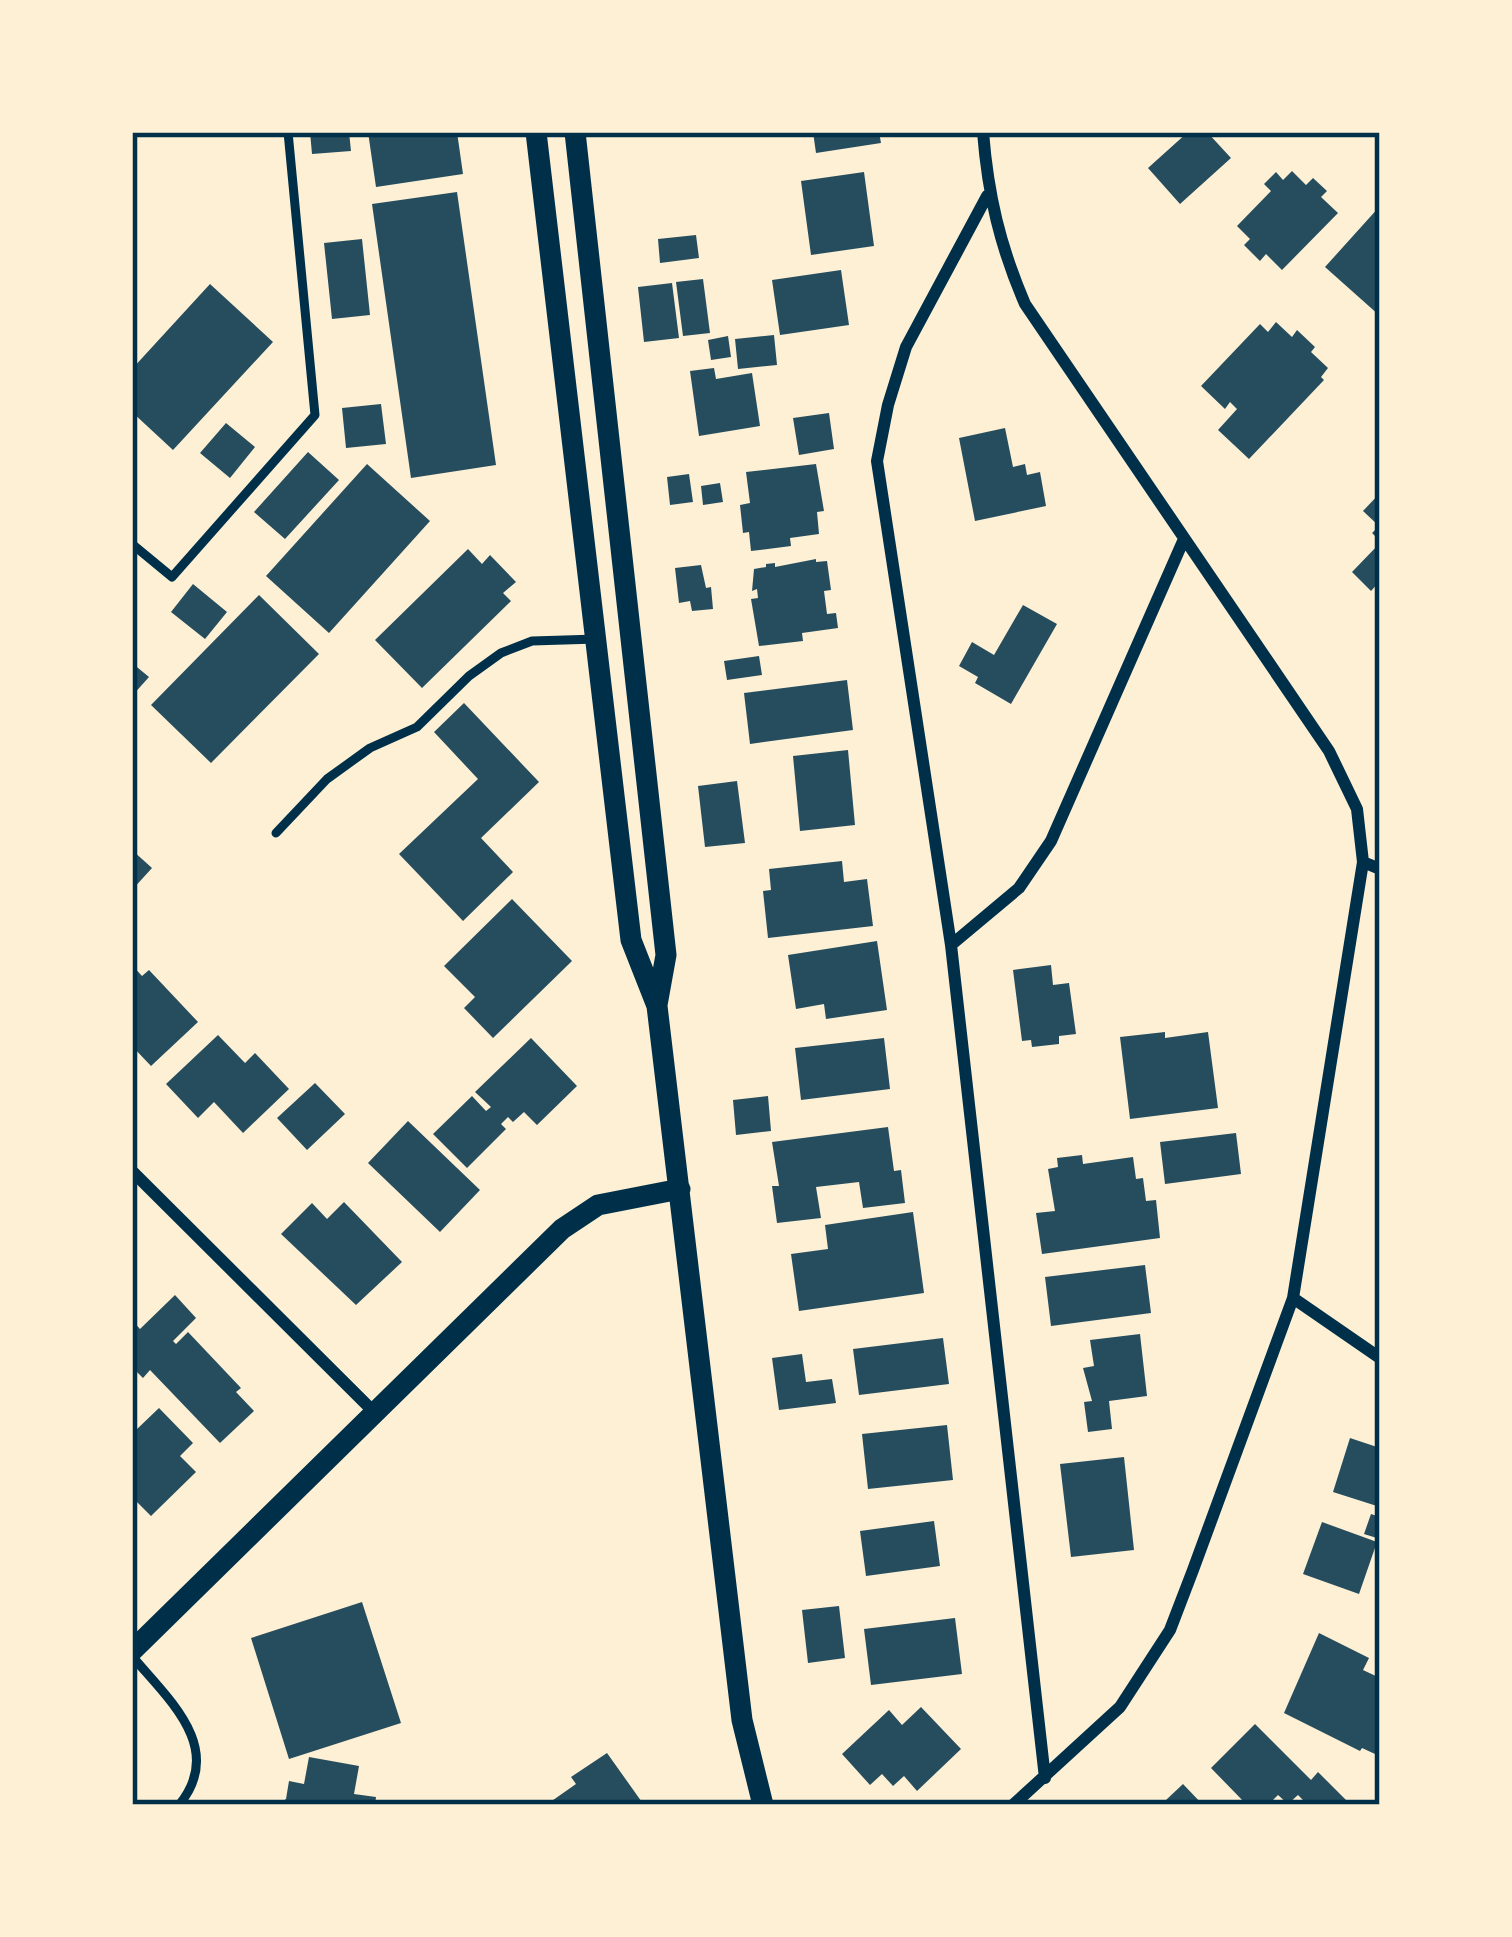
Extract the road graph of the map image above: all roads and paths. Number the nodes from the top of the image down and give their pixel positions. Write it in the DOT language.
graph roads {
  1 [pos="288,132"];
  2 [pos="536,132"];
  3 [pos="575,132"];
  4 [pos="983,132"];
  5 [pos="988,195"];
  6 [pos="1184,539"];
  7 [pos="132,544"];
  8 [pos="597,639"];
  9 [pos="276,833"];
  10 [pos="1363,862"];
  11 [pos="1380,869"];
  12 [pos="951,945"];
  13 [pos="657,1006"];
  14 [pos="132,1171"];
  15 [pos="680,1189"];
  16 [pos="1293,1298"];
  17 [pos="1380,1358"];
  18 [pos="374,1413"];
  19 [pos="132,1654"];
  20 [pos="1045,1778"];
  21 [pos="179,1805"];
  22 [pos="764,1805"];
  23 [pos="1013,1805"];
  1 -- 7 [label="lane"];
  2 -- 8 [label="street"];
  3 -- 13 [label="street"];
  4 -- 5 [label="street"];
  5 -- 6 [label="street"];
  5 -- 12 [label="street"];
  6 -- 10 [label="street"];
  6 -- 12 [label="street"];
  8 -- 9 [label="lane"];
  8 -- 13 [label="street"];
  10 -- 11 [label="street"];
  10 -- 16 [label="street"];
  12 -- 20 [label="street"];
  13 -- 15 [label="street"];
  14 -- 18 [label="street"];
  15 -- 18 [label="street"];
  15 -- 22 [label="street"];
  16 -- 17 [label="street"];
  16 -- 20 [label="street"];
  18 -- 19 [label="street"];
  19 -- 21 [label="lane"];
  20 -- 23 [label="street"];
}
